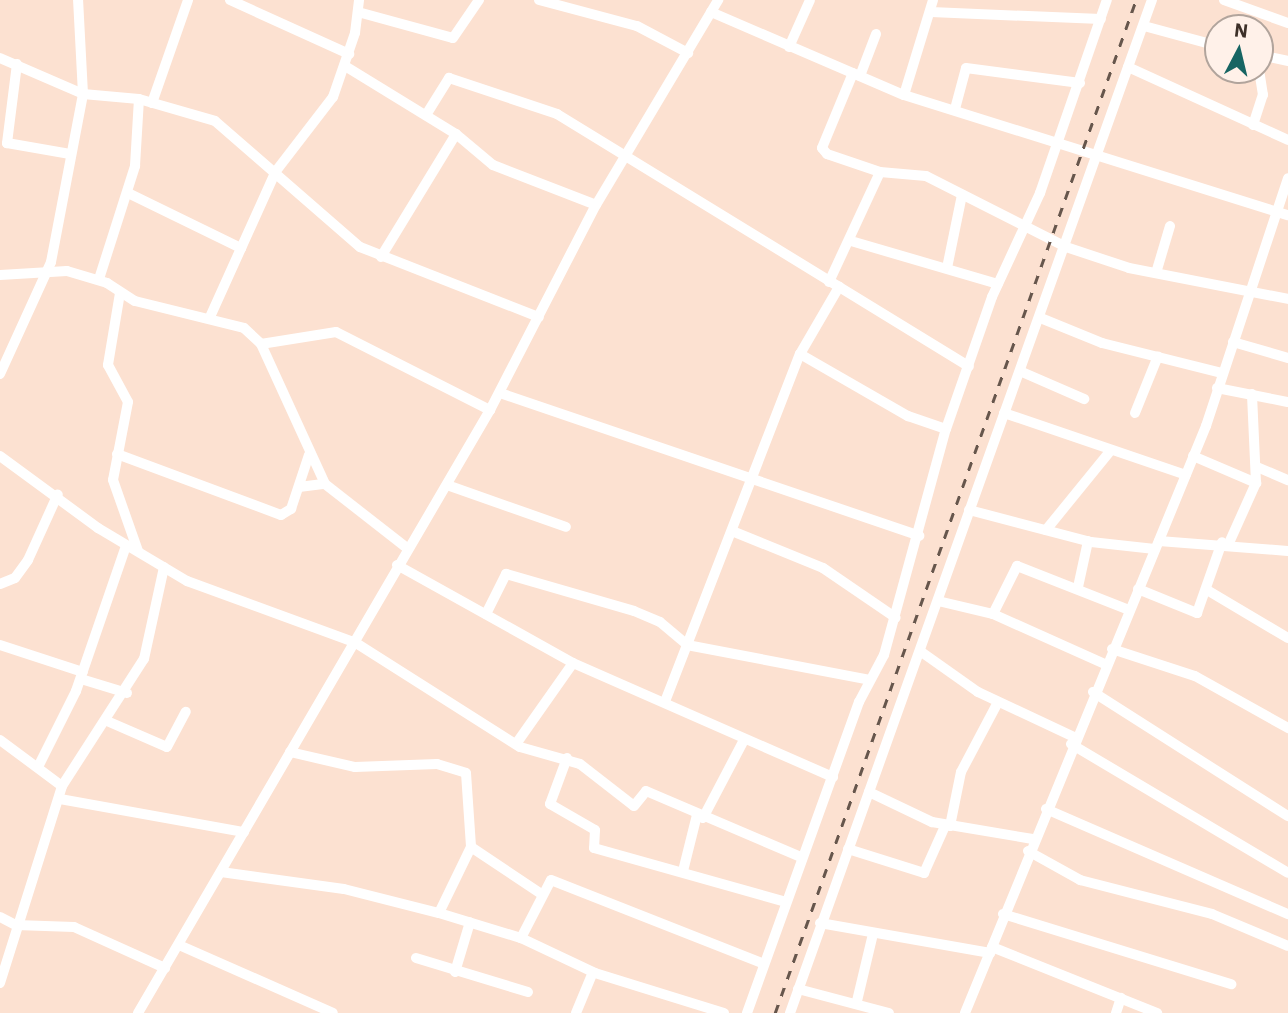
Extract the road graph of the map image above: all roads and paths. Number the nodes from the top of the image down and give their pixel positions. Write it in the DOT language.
graph roads {
  1 [pos="78,0"];
  2 [pos="188,0"];
  3 [pos="230,0"];
  4 [pos="359,0"];
  5 [pos="479,0"];
  6 [pos="538,0"];
  7 [pos="718,0"];
  8 [pos="810,0"];
  9 [pos="933,0"];
  10 [pos="1107,0"];
  11 [pos="1152,0"];
  12 [pos="1224,0"];
  13 [pos="589,5"];
  14 [pos="358,12"];
  15 [pos="711,12"];
  16 [pos="931,12"];
  17 [pos="1101,19"];
  18 [pos="1288,23"];
  19 [pos="1144,26"];
  20 [pos="876,34"];
  21 [pos="1204,42"];
  22 [pos="789,47"];
  23 [pos="688,53"];
  24 [pos="349,54"];
  25 [pos="0,58"];
  26 [pos="17,64"];
  27 [pos="345,66"];
  28 [pos="1128,67"];
  29 [pos="856,75"];
  30 [pos="1080,83"];
  31 [pos="1261,84"];
  32 [pos="83,94"];
  33 [pos="904,95"];
  34 [pos="139,99"];
  35 [pos="152,103"];
  36 [pos="955,109"];
  37 [pos="426,115"];
  38 [pos="1253,125"];
  39 [pos="456,134"];
  40 [pos="1288,141"];
  41 [pos="1056,142"];
  42 [pos="70,154"];
  43 [pos="1097,157"];
  44 [pos="622,159"];
  45 [pos="276,171"];
  46 [pos="880,172"];
  47 [pos="1288,178"];
  48 [pos="128,193"];
  49 [pos="962,195"];
  50 [pos="596,205"];
  51 [pos="1283,214"];
  52 [pos="1027,226"];
  53 [pos="1170,226"];
  54 [pos="851,241"];
  55 [pos="1066,247"];
  56 [pos="240,248"];
  57 [pos="381,257"];
  58 [pos="947,268"];
  59 [pos="1156,273"];
  60 [pos="0,275"];
  61 [pos="47,275"];
  62 [pos="99,279"];
  63 [pos="998,284"];
  64 [pos="834,285"];
  65 [pos="120,293"];
  66 [pos="1250,294"];
  67 [pos="1288,299"];
  68 [pos="210,317"];
  69 [pos="539,317"];
  70 [pos="1043,319"];
  71 [pos="1233,342"];
  72 [pos="261,344"];
  73 [pos="800,354"];
  74 [pos="1158,355"];
  75 [pos="1288,358"];
  76 [pos="969,366"];
  77 [pos="1022,372"];
  78 [pos="1221,373"];
  79 [pos="0,374"];
  80 [pos="1217,388"];
  81 [pos="500,393"];
  82 [pos="1252,394"];
  83 [pos="1084,399"];
  84 [pos="1288,402"];
  85 [pos="490,411"];
  86 [pos="1004,413"];
  87 [pos="1135,413"];
  88 [pos="946,429"];
  89 [pos="1111,450"];
  90 [pos="117,454"];
  91 [pos="309,455"];
  92 [pos="0,456"];
  93 [pos="1193,456"];
  94 [pos="1257,467"];
  95 [pos="1185,475"];
  96 [pos="754,479"];
  97 [pos="1288,480"];
  98 [pos="325,484"];
  99 [pos="1256,484"];
  100 [pos="447,485"];
  101 [pos="299,486"];
  102 [pos="58,494"];
  103 [pos="969,510"];
  104 [pos="566,527"];
  105 [pos="1046,530"];
  106 [pos="732,531"];
  107 [pos="919,536"];
  108 [pos="1088,541"];
  109 [pos="1225,542"];
  110 [pos="126,545"];
  111 [pos="1157,545"];
  112 [pos="407,548"];
  113 [pos="138,551"];
  114 [pos="1288,551"];
  115 [pos="397,565"];
  116 [pos="164,567"];
  117 [pos="0,584"];
  118 [pos="1078,587"];
  119 [pos="1138,589"];
  120 [pos="1207,590"];
  121 [pos="938,601"];
  122 [pos="1129,610"];
  123 [pos="486,614"];
  124 [pos="993,614"];
  125 [pos="896,618"];
  126 [pos="1288,638"];
  127 [pos="356,643"];
  128 [pos="0,645"];
  129 [pos="687,645"];
  130 [pos="1112,649"];
  131 [pos="920,651"];
  132 [pos="573,663"];
  133 [pos="1105,664"];
  134 [pos="82,676"];
  135 [pos="870,680"];
  136 [pos="127,692"];
  137 [pos="1093,692"];
  138 [pos="666,699"];
  139 [pos="998,702"];
  140 [pos="186,712"];
  141 [pos="107,721"];
  142 [pos="1288,728"];
  143 [pos="0,740"];
  144 [pos="744,740"];
  145 [pos="1072,741"];
  146 [pos="516,744"];
  147 [pos="290,752"];
  148 [pos="566,758"];
  149 [pos="38,767"];
  150 [pos="833,777"];
  151 [pos="62,786"];
  152 [pos="869,792"];
  153 [pos="60,799"];
  154 [pos="1046,809"];
  155 [pos="1288,816"];
  156 [pos="700,817"];
  157 [pos="948,826"];
  158 [pos="244,832"];
  159 [pos="1033,839"];
  160 [pos="471,847"];
  161 [pos="848,849"];
  162 [pos="1028,851"];
  163 [pos="801,858"];
  164 [pos="221,872"];
  165 [pos="683,872"];
  166 [pos="1288,873"];
  167 [pos="540,893"];
  168 [pos="786,902"];
  169 [pos="439,913"];
  170 [pos="1003,914"];
  171 [pos="1288,914"];
  172 [pos="0,917"];
  173 [pos="470,922"];
  174 [pos="820,923"];
  175 [pos="20,925"];
  176 [pos="873,934"];
  177 [pos="521,938"];
  178 [pos="178,945"];
  179 [pos="1288,946"];
  180 [pos="991,950"];
  181 [pos="416,958"];
  182 [pos="764,964"];
  183 [pos="165,968"];
  184 [pos="455,972"];
  185 [pos="593,972"];
  186 [pos="0,983"];
  187 [pos="1231,984"];
  188 [pos="798,989"];
  189 [pos="528,992"];
  190 [pos="1121,998"];
  191 [pos="857,1001"];
  192 [pos="138,1013"];
  193 [pos="333,1013"];
  194 [pos="576,1013"];
  195 [pos="724,1013"];
  196 [pos="747,1013"];
  197 [pos="790,1013"];
  198 [pos="890,1013"];
  199 [pos="965,1013"];
  200 [pos="1116,1013"];
  201 [pos="1157,1013"];
  1 -- 32 [label="street"];
  2 -- 35 [label="street"];
  3 -- 24 [label="street"];
  4 -- 14 [label="street"];
  5 -- 14 [label="street"];
  6 -- 13 [label="street"];
  7 -- 15 [label="street"];
  8 -- 22 [label="street"];
  9 -- 16 [label="street"];
  10 -- 17 [label="street"];
  11 -- 19 [label="street"];
  12 -- 18 [label="street"];
  13 -- 23 [label="street"];
  14 -- 24 [label="street"];
  15 -- 22 [label="street"];
  15 -- 23 [label="street"];
  16 -- 17 [label="street"];
  16 -- 33 [label="street"];
  17 -- 30 [label="street"];
  19 -- 21 [label="street"];
  19 -- 28 [label="street"];
  20 -- 29 [label="street"];
  22 -- 29 [label="street"];
  23 -- 44 [label="street"];
  24 -- 27 [label="street"];
  25 -- 26 [label="street"];
  26 -- 32 [label="street"];
  26 -- 42 [label="street"];
  27 -- 37 [label="street"];
  27 -- 45 [label="street"];
  28 -- 38 [label="street"];
  28 -- 43 [label="street"];
  29 -- 33 [label="street"];
  29 -- 46 [label="street"];
  30 -- 36 [label="street"];
  30 -- 41 [label="street"];
  31 -- 38 [label="street"];
  32 -- 34 [label="street"];
  32 -- 42 [label="street"];
  33 -- 36 [label="street"];
  34 -- 35 [label="street"];
  34 -- 48 [label="street"];
  35 -- 45 [label="street"];
  36 -- 41 [label="street"];
  37 -- 39 [label="street"];
  37 -- 44 [label="street"];
  38 -- 40 [label="street"];
  39 -- 50 [label="street"];
  39 -- 57 [label="street"];
  41 -- 43 [label="street"];
  41 -- 52 [label="street"];
  42 -- 61 [label="street"];
  43 -- 51 [label="street"];
  43 -- 55 [label="street"];
  44 -- 50 [label="street"];
  44 -- 64 [label="street"];
  45 -- 56 [label="street"];
  45 -- 57 [label="street"];
  46 -- 49 [label="street"];
  46 -- 54 [label="street"];
  47 -- 51 [label="street"];
  48 -- 56 [label="street"];
  48 -- 62 [label="street"];
  49 -- 52 [label="street"];
  49 -- 58 [label="street"];
  50 -- 69 [label="street"];
  51 -- 66 [label="street"];
  52 -- 55 [label="street"];
  52 -- 63 [label="street"];
  53 -- 59 [label="street"];
  54 -- 58 [label="street"];
  54 -- 64 [label="street"];
  55 -- 59 [label="street"];
  55 -- 70 [label="street"];
  56 -- 68 [label="street"];
  57 -- 69 [label="street"];
  58 -- 63 [label="street"];
  59 -- 66 [label="street"];
  60 -- 61 [label="street"];
  61 -- 62 [label="street"];
  61 -- 79 [label="street"];
  62 -- 65 [label="street"];
  63 -- 76 [label="street"];
  64 -- 73 [label="street"];
  64 -- 76 [label="street"];
  65 -- 68 [label="street"];
  65 -- 90 [label="street"];
  66 -- 67 [label="street"];
  66 -- 71 [label="street"];
  68 -- 72 [label="street"];
  69 -- 81 [label="street"];
  70 -- 74 [label="street"];
  70 -- 77 [label="street"];
  71 -- 75 [label="street"];
  71 -- 78 [label="street"];
  72 -- 85 [label="street"];
  72 -- 91 [label="street"];
  73 -- 88 [label="street"];
  73 -- 96 [label="street"];
  74 -- 78 [label="street"];
  74 -- 87 [label="street"];
  76 -- 88 [label="street"];
  77 -- 83 [label="street"];
  77 -- 86 [label="street"];
  78 -- 80 [label="street"];
  80 -- 82 [label="street"];
  80 -- 93 [label="street"];
  81 -- 85 [label="street"];
  81 -- 96 [label="street"];
  82 -- 84 [label="street"];
  82 -- 94 [label="street"];
  85 -- 100 [label="street"];
  86 -- 89 [label="street"];
  86 -- 103 [label="street"];
  88 -- 107 [label="street"];
  89 -- 95 [label="street"];
  89 -- 105 [label="street"];
  90 -- 101 [label="street"];
  90 -- 113 [label="street"];
  91 -- 98 [label="street"];
  91 -- 101 [label="street"];
  92 -- 102 [label="street"];
  93 -- 95 [label="street"];
  93 -- 99 [label="street"];
  94 -- 97 [label="street"];
  94 -- 99 [label="street"];
  95 -- 111 [label="street"];
  96 -- 106 [label="street"];
  96 -- 107 [label="street"];
  98 -- 101 [label="street"];
  98 -- 112 [label="street"];
  99 -- 109 [label="street"];
  100 -- 104 [label="street"];
  100 -- 112 [label="street"];
  102 -- 110 [label="street"];
  102 -- 117 [label="street"];
  103 -- 105 [label="street"];
  103 -- 121 [label="street"];
  105 -- 108 [label="street"];
  106 -- 125 [label="street"];
  106 -- 129 [label="street"];
  107 -- 125 [label="street"];
  108 -- 111 [label="street"];
  108 -- 118 [label="street"];
  109 -- 111 [label="street"];
  109 -- 114 [label="street"];
  109 -- 120 [label="street"];
  110 -- 113 [label="street"];
  110 -- 134 [label="street"];
  111 -- 119 [label="street"];
  112 -- 115 [label="street"];
  113 -- 116 [label="street"];
  115 -- 123 [label="street"];
  115 -- 127 [label="street"];
  116 -- 127 [label="street"];
  116 -- 136 [label="street"];
  118 -- 122 [label="street"];
  118 -- 124 [label="street"];
  119 -- 120 [label="street"];
  119 -- 122 [label="street"];
  120 -- 126 [label="street"];
  121 -- 124 [label="street"];
  121 -- 131 [label="street"];
  122 -- 130 [label="street"];
  123 -- 129 [label="street"];
  123 -- 132 [label="street"];
  124 -- 133 [label="street"];
  125 -- 135 [label="street"];
  127 -- 146 [label="street"];
  127 -- 147 [label="street"];
  128 -- 134 [label="street"];
  129 -- 135 [label="street"];
  129 -- 138 [label="street"];
  130 -- 133 [label="street"];
  130 -- 142 [label="street"];
  131 -- 139 [label="street"];
  131 -- 152 [label="street"];
  132 -- 138 [label="street"];
  132 -- 146 [label="street"];
  133 -- 137 [label="street"];
  134 -- 136 [label="street"];
  134 -- 149 [label="street"];
  135 -- 150 [label="street"];
  136 -- 141 [label="street"];
  137 -- 145 [label="street"];
  137 -- 155 [label="street"];
  138 -- 144 [label="street"];
  139 -- 145 [label="street"];
  139 -- 157 [label="street"];
  140 -- 141 [label="street"];
  141 -- 151 [label="street"];
  143 -- 149 [label="street"];
  144 -- 150 [label="street"];
  144 -- 156 [label="street"];
  145 -- 154 [label="street"];
  145 -- 166 [label="street"];
  146 -- 148 [label="street"];
  147 -- 158 [label="street"];
  147 -- 160 [label="street"];
  148 -- 156 [label="street"];
  148 -- 165 [label="street"];
  149 -- 151 [label="street"];
  150 -- 163 [label="street"];
  151 -- 153 [label="street"];
  152 -- 157 [label="street"];
  152 -- 161 [label="street"];
  153 -- 158 [label="street"];
  153 -- 175 [label="street"];
  154 -- 159 [label="street"];
  154 -- 171 [label="street"];
  156 -- 163 [label="street"];
  156 -- 165 [label="street"];
  157 -- 159 [label="street"];
  157 -- 161 [label="street"];
  158 -- 164 [label="street"];
  159 -- 162 [label="street"];
  160 -- 167 [label="street"];
  160 -- 169 [label="street"];
  161 -- 174 [label="street"];
  162 -- 170 [label="street"];
  162 -- 179 [label="street"];
  163 -- 168 [label="street"];
  164 -- 169 [label="street"];
  164 -- 178 [label="street"];
  165 -- 168 [label="street"];
  167 -- 177 [label="street"];
  167 -- 182 [label="street"];
  168 -- 182 [label="street"];
  169 -- 173 [label="street"];
  170 -- 180 [label="street"];
  170 -- 187 [label="street"];
  172 -- 175 [label="street"];
  173 -- 177 [label="street"];
  173 -- 184 [label="street"];
  174 -- 176 [label="street"];
  174 -- 188 [label="street"];
  175 -- 183 [label="street"];
  175 -- 186 [label="street"];
  176 -- 180 [label="street"];
  176 -- 191 [label="street"];
  177 -- 185 [label="street"];
  178 -- 183 [label="street"];
  178 -- 193 [label="street"];
  180 -- 190 [label="street"];
  180 -- 199 [label="street"];
  181 -- 184 [label="street"];
  182 -- 196 [label="street"];
  183 -- 192 [label="street"];
  184 -- 189 [label="street"];
  185 -- 194 [label="street"];
  185 -- 195 [label="street"];
  188 -- 191 [label="street"];
  188 -- 197 [label="street"];
  190 -- 200 [label="street"];
  190 -- 201 [label="street"];
  191 -- 198 [label="street"];
}
